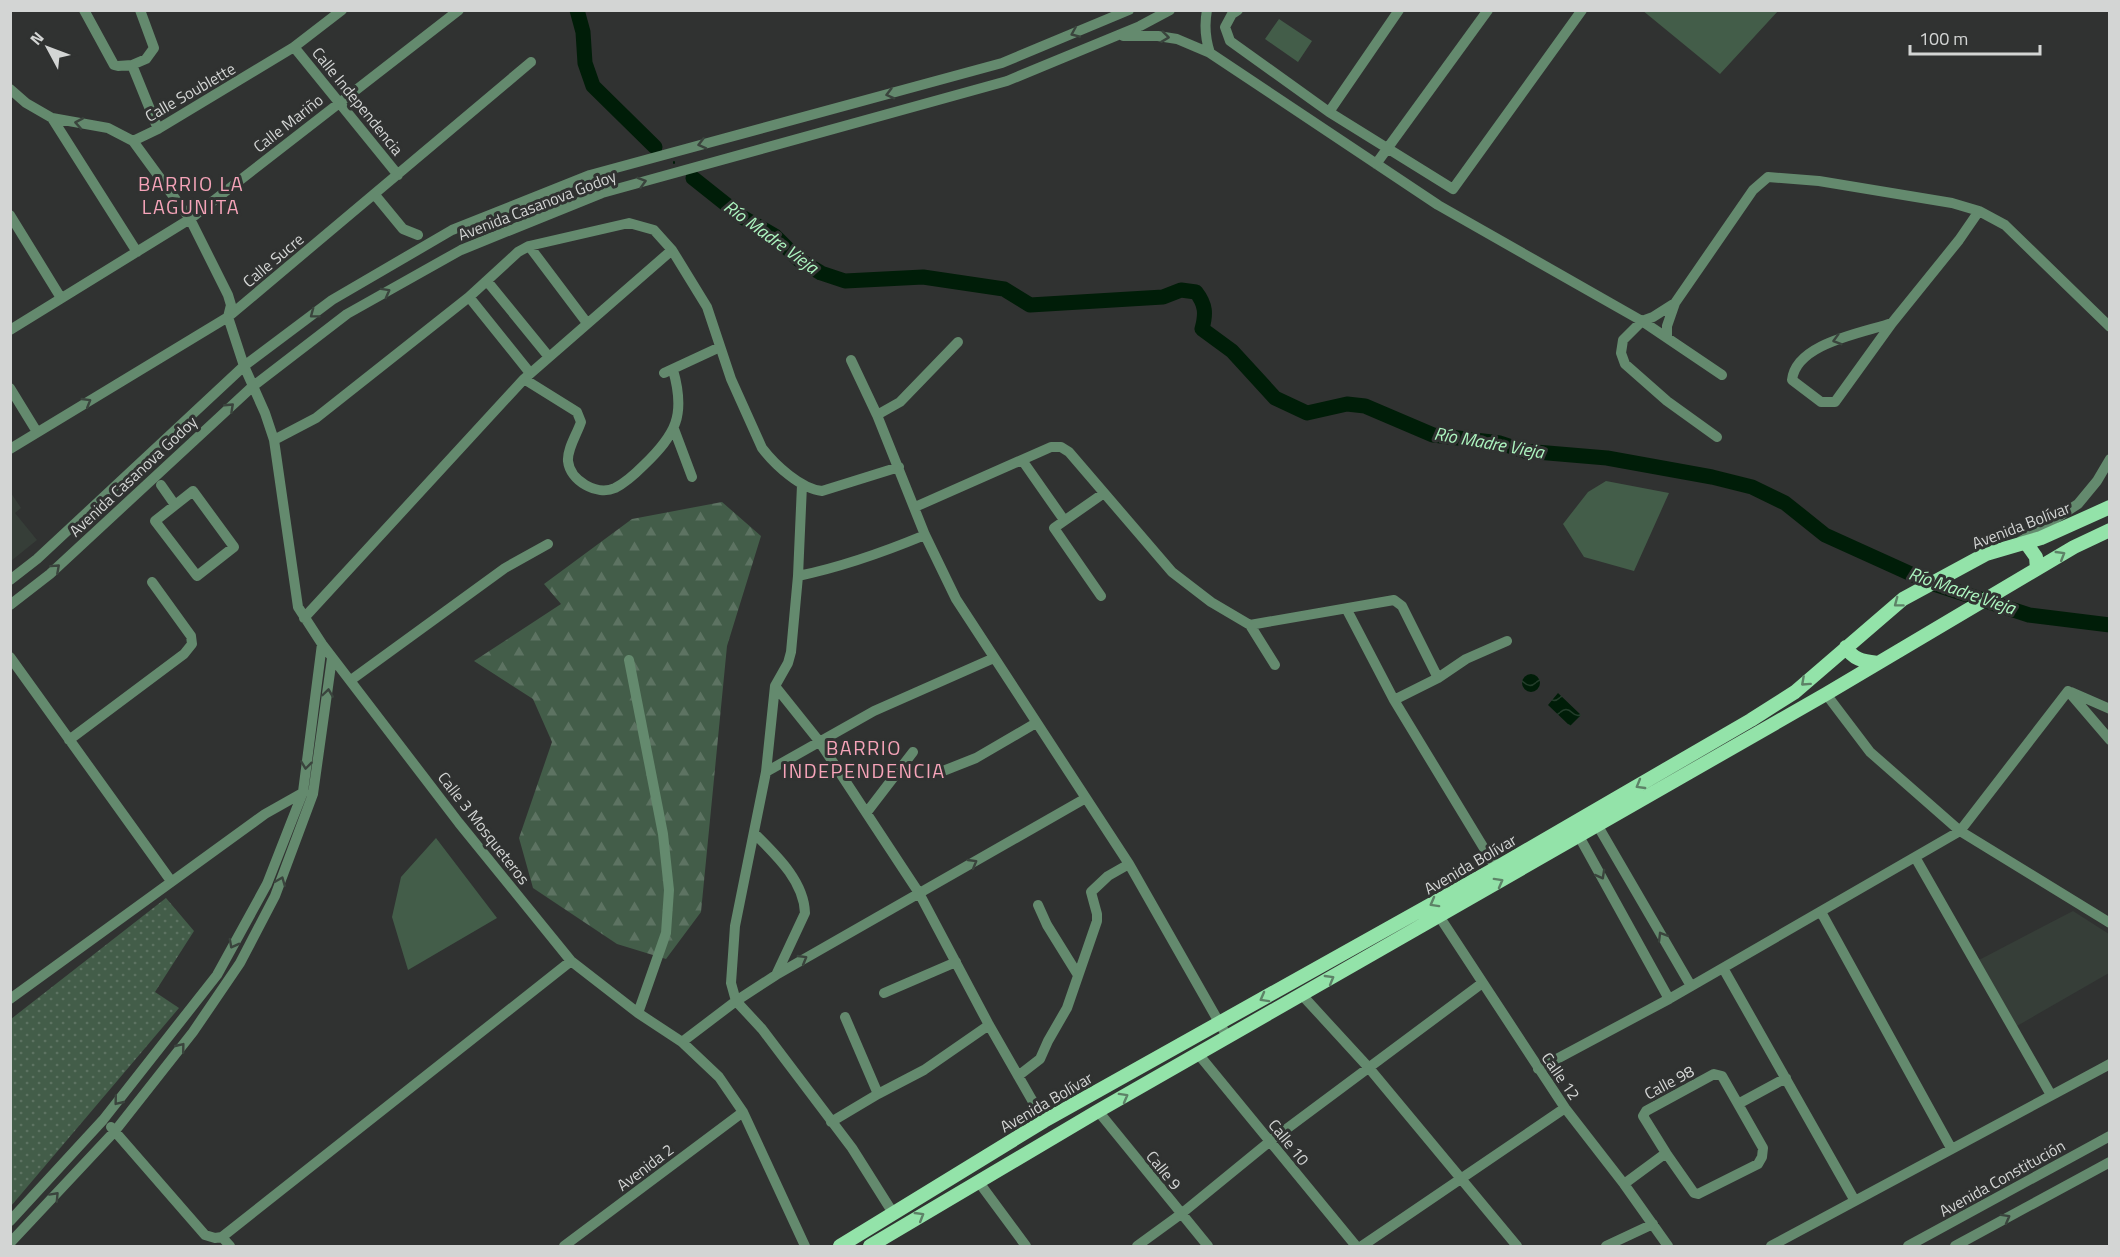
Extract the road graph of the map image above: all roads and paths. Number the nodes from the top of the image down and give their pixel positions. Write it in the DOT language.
graph roads {
  1 [pos="84,10"];
  2 [pos="140,10"];
  3 [pos="342,10"];
  4 [pos="459,10"];
  5 [pos="1129,10"];
  6 [pos="1170,10"];
  7 [pos="1207,10"];
  8 [pos="1238,10"];
  9 [pos="1399,10"];
  10 [pos="1488,10"];
  11 [pos="1582,10"];
  12 [pos="1118,35"];
  13 [pos="294,47"];
  14 [pos="1210,53"];
  15 [pos="531,62"];
  16 [pos="132,65"];
  17 [pos="10,89"];
  18 [pos="339,102"];
  19 [pos="1329,112"];
  20 [pos="52,118"];
  21 [pos="158,129"];
  22 [pos="133,141"];
  23 [pos="1388,148"];
  24 [pos="1376,164"];
  25 [pos="398,175"];
  26 [pos="375,195"];
  27 [pos="1979,211"];
  28 [pos="10,215"];
  29 [pos="190,219"];
  30 [pos="418,235"];
  31 [pos="529,246"];
  32 [pos="672,250"];
  33 [pos="137,252"];
  34 [pos="487,280"];
  35 [pos="469,297"];
  36 [pos="62,298"];
  37 [pos="1675,303"];
  38 [pos="228,317"];
  39 [pos="1642,321"];
  40 [pos="587,323"];
  41 [pos="1893,323"];
  42 [pos="2109,327"];
  43 [pos="10,330"];
  44 [pos="1667,338"];
  45 [pos="958,342"];
  46 [pos="720,347"];
  47 [pos="549,357"];
  48 [pos="851,360"];
  49 [pos="244,366"];
  50 [pos="1722,375"];
  51 [pos="527,376"];
  52 [pos="252,387"];
  53 [pos="10,388"];
  54 [pos="877,415"];
  55 [pos="674,429"];
  56 [pos="37,432"];
  57 [pos="1717,437"];
  58 [pos="274,440"];
  59 [pos="10,448"];
  60 [pos="2109,459"];
  61 [pos="1022,460"];
  62 [pos="899,467"];
  63 [pos="692,477"];
  64 [pos="802,485"];
  65 [pos="163,488"];
  66 [pos="1104,493"];
  67 [pos="175,504"];
  68 [pos="915,507"];
  69 [pos="2109,507"];
  70 [pos="1064,520"];
  71 [pos="2109,530"];
  72 [pos="925,535"];
  73 [pos="548,544"];
  74 [pos="2020,545"];
  75 [pos="2037,569"];
  76 [pos="798,576"];
  77 [pos="10,580"];
  78 [pos="152,582"];
  79 [pos="1101,596"];
  80 [pos="10,605"];
  81 [pos="1347,610"];
  82 [pos="304,618"];
  83 [pos="1250,625"];
  84 [pos="1507,641"];
  85 [pos="322,644"];
  86 [pos="1847,645"];
  87 [pos="10,657"];
  88 [pos="332,658"];
  89 [pos="994,658"];
  90 [pos="629,660"];
  91 [pos="1878,663"];
  92 [pos="1275,665"];
  93 [pos="1438,678"];
  94 [pos="351,680"];
  95 [pos="775,686"];
  96 [pos="2068,691"];
  97 [pos="1826,694"];
  98 [pos="1394,700"];
  99 [pos="2109,709"];
  100 [pos="1036,723"];
  101 [pos="69,740"];
  102 [pos="2109,740"];
  103 [pos="819,741"];
  104 [pos="913,752"];
  105 [pos="766,771"];
  106 [pos="943,771"];
  107 [pos="308,793"];
  108 [pos="1086,798"];
  109 [pos="867,812"];
  110 [pos="1591,813"];
  111 [pos="1572,824"];
  112 [pos="1598,826"];
  113 [pos="1960,831"];
  114 [pos="755,834"];
  115 [pos="1580,837"];
  116 [pos="1915,857"];
  117 [pos="1129,864"];
  118 [pos="1496,868"];
  119 [pos="171,881"];
  120 [pos="920,893"];
  121 [pos="1038,905"];
  122 [pos="1821,912"];
  123 [pos="1439,916"];
  124 [pos="2109,923"];
  125 [pos="571,961"];
  126 [pos="956,962"];
  127 [pos="1723,968"];
  128 [pos="776,975"];
  129 [pos="1078,975"];
  130 [pos="1481,984"];
  131 [pos="1691,986"];
  132 [pos="884,993"];
  133 [pos="1302,995"];
  134 [pos="10,999"];
  135 [pos="1669,999"];
  136 [pos="736,1001"];
  137 [pos="638,1013"];
  138 [pos="845,1017"];
  139 [pos="1219,1023"];
  140 [pos="990,1025"];
  141 [pos="1228,1038"];
  142 [pos="682,1042"];
  143 [pos="1199,1055"];
  144 [pos="2109,1064"];
  145 [pos="1369,1068"];
  146 [pos="1538,1069"];
  147 [pos="1018,1076"];
  148 [pos="1786,1078"];
  149 [pos="878,1094"];
  150 [pos="2051,1095"];
  151 [pos="1738,1104"];
  152 [pos="1565,1108"];
  153 [pos="1098,1111"];
  154 [pos="743,1112"];
  155 [pos="103,1120"];
  156 [pos="1044,1121"];
  157 [pos="831,1122"];
  158 [pos="115,1131"];
  159 [pos="2109,1136"];
  160 [pos="1269,1142"];
  161 [pos="1952,1148"];
  162 [pos="1666,1153"];
  163 [pos="2109,1162"];
  164 [pos="1462,1179"];
  165 [pos="978,1181"];
  166 [pos="1624,1184"];
  167 [pos="1855,1201"];
  168 [pos="893,1213"];
  169 [pos="1181,1214"];
  170 [pos="10,1221"];
  171 [pos="1653,1224"];
  172 [pos="222,1237"];
  173 [pos="14,1240"];
  174 [pos="230,1246"];
  175 [pos="564,1246"];
  176 [pos="805,1246"];
  177 [pos="840,1246"];
  178 [pos="870,1246"];
  179 [pos="1026,1246"];
  180 [pos="1137,1246"];
  181 [pos="1208,1246"];
  182 [pos="1356,1246"];
  183 [pos="1362,1246"];
  184 [pos="1517,1246"];
  185 [pos="1606,1246"];
  186 [pos="1668,1246"];
  187 [pos="1771,1246"];
  188 [pos="1908,1246"];
  189 [pos="1955,1246"];
  1 -- 16 [label="street"];
  2 -- 16 [label="street"];
  3 -- 13 [label="street, Calle Soublette"];
  4 -- 18 [label="street, Calle Mariño"];
  5 -- 49 [label="street, Avenida Casanova Godoy, one-way"];
  6 -- 12 [label="street, Avenida Casanova Godoy"];
  7 -- 14 [label="street"];
  8 -- 19 [label="street"];
  9 -- 19 [label="street"];
  10 -- 23 [label="street"];
  11 -- 23 [label="street"];
  12 -- 14 [label="street, one-way"];
  52 -- 12 [label="street, Avenida Casanova Godoy, one-way"];
  13 -- 18 [label="street, Calle Independencia"];
  13 -- 21 [label="street, Calle Soublette"];
  14 -- 24 [label="street"];
  15 -- 25 [label="street, Calle Sucre"];
  16 -- 21 [label="street"];
  17 -- 20 [label="street, Calle Soublette"];
  18 -- 25 [label="street, Calle Independencia"];
  18 -- 29 [label="street, Calle Mariño"];
  19 -- 23 [label="street"];
  22 -- 20 [label="street, Calle Soublette, one-way"];
  20 -- 33 [label="street"];
  21 -- 22 [label="street, Calle Soublette"];
  22 -- 29 [label="street, Calle 3 Mosqueteros"];
  23 -- 24 [label="street"];
  24 -- 39 [label="street"];
  25 -- 26 [label="street, Calle Sucre"];
  26 -- 30 [label="street"];
  26 -- 38 [label="street, Calle Sucre"];
  27 -- 37 [label="street"];
  27 -- 41 [label="street"];
  27 -- 42 [label="street"];
  28 -- 36 [label="street"];
  29 -- 33 [label="street, Calle Mariño"];
  29 -- 38 [label="street, Calle 3 Mosqueteros"];
  31 -- 32 [label="street"];
  31 -- 34 [label="street"];
  31 -- 40 [label="street"];
  32 -- 40 [label="street"];
  32 -- 46 [label="street"];
  33 -- 36 [label="street, Calle Mariño"];
  34 -- 35 [label="street"];
  34 -- 47 [label="street"];
  35 -- 51 [label="street"];
  35 -- 58 [label="street"];
  36 -- 43 [label="street, Calle Mariño"];
  37 -- 39 [label="street"];
  37 -- 44 [label="street"];
  38 -- 49 [label="street, Calle 3 Mosqueteros"];
  56 -- 38 [label="street, Calle Sucre, one-way"];
  39 -- 44 [label="street"];
  39 -- 57 [label="street"];
  40 -- 47 [label="street"];
  41 -- 41 [label="street, one-way"];
  44 -- 50 [label="street"];
  45 -- 54 [label="street"];
  46 -- 55 [label="street"];
  46 -- 64 [label="street"];
  47 -- 51 [label="street"];
  48 -- 54 [label="street"];
  49 -- 52 [label="street, Calle 3 Mosqueteros"];
  49 -- 77 [label="street, Avenida Casanova Godoy"];
  51 -- 55 [label="street"];
  51 -- 82 [label="street"];
  52 -- 58 [label="street, Calle 3 Mosqueteros"];
  80 -- 52 [label="street, Avenida Casanova Godoy, one-way"];
  53 -- 56 [label="street"];
  54 -- 62 [label="street"];
  55 -- 63 [label="street"];
  56 -- 59 [label="street, Calle Sucre"];
  58 -- 82 [label="street, Calle 3 Mosqueteros"];
  60 -- 74 [label="street"];
  61 -- 66 [label="street"];
  61 -- 68 [label="street"];
  61 -- 70 [label="street"];
  62 -- 64 [label="street"];
  62 -- 68 [label="street"];
  64 -- 76 [label="street"];
  65 -- 67 [label="street"];
  66 -- 70 [label="street"];
  66 -- 83 [label="street"];
  67 -- 67 [label="street"];
  68 -- 72 [label="street"];
  69 -- 74 [label="main road, Avenida Bolívar"];
  70 -- 79 [label="street"];
  75 -- 71 [label="main road, Avenida Bolívar, one-way"];
  72 -- 76 [label="street"];
  72 -- 89 [label="street"];
  73 -- 94 [label="street"];
  74 -- 75 [label="main road"];
  74 -- 86 [label="main road, Avenida Bolívar, one-way"];
  75 -- 91 [label="main road, Avenida Bolívar"];
  76 -- 95 [label="street"];
  78 -- 101 [label="street"];
  81 -- 83 [label="street"];
  81 -- 93 [label="street"];
  81 -- 98 [label="street"];
  82 -- 85 [label="street, Calle 3 Mosqueteros"];
  83 -- 92 [label="street"];
  84 -- 93 [label="street"];
  85 -- 88 [label="street, Calle 3 Mosqueteros"];
  85 -- 107 [label="street, one-way"];
  86 -- 91 [label="main road"];
  86 -- 110 [label="main road, Avenida Bolívar, one-way"];
  87 -- 101 [label="street"];
  88 -- 94 [label="street, Calle 3 Mosqueteros"];
  107 -- 88 [label="street, one-way"];
  89 -- 100 [label="street"];
  89 -- 103 [label="street"];
  90 -- 137 [label="street"];
  91 -- 97 [label="main road, Avenida Bolívar"];
  93 -- 98 [label="street"];
  94 -- 125 [label="street, Calle 3 Mosqueteros"];
  95 -- 103 [label="street"];
  95 -- 105 [label="street"];
  96 -- 99 [label="street"];
  96 -- 102 [label="street"];
  96 -- 113 [label="street"];
  97 -- 112 [label="main road, Avenida Bolívar"];
  97 -- 113 [label="street"];
  98 -- 118 [label="street"];
  100 -- 106 [label="street"];
  100 -- 108 [label="street"];
  101 -- 119 [label="street"];
  103 -- 105 [label="street"];
  103 -- 109 [label="street"];
  104 -- 109 [label="street"];
  105 -- 114 [label="street"];
  107 -- 119 [label="street"];
  107 -- 155 [label="street, one-way"];
  158 -- 107 [label="street, one-way"];
  108 -- 117 [label="street"];
  120 -- 108 [label="street, one-way"];
  109 -- 120 [label="street"];
  110 -- 111 [label="main road, Avenida Bolívar"];
  110 -- 112 [label="street"];
  111 -- 115 [label="street"];
  111 -- 118 [label="main road, Avenida Bolívar"];
  112 -- 115 [label="main road, Avenida Bolívar"];
  131 -- 112 [label="street, one-way"];
  113 -- 116 [label="street"];
  113 -- 124 [label="street"];
  114 -- 128 [label="street"];
  114 -- 136 [label="street"];
  123 -- 115 [label="main road, Avenida Bolívar, one-way"];
  115 -- 135 [label="street, one-way"];
  116 -- 122 [label="street"];
  116 -- 150 [label="street"];
  117 -- 129 [label="street"];
  117 -- 139 [label="street"];
  118 -- 139 [label="main road, Avenida Bolívar, one-way"];
  119 -- 134 [label="street"];
  120 -- 126 [label="street"];
  128 -- 120 [label="street, one-way"];
  121 -- 129 [label="street"];
  122 -- 127 [label="street"];
  122 -- 161 [label="street"];
  123 -- 130 [label="street, Calle 12"];
  133 -- 123 [label="main road, Avenida Bolívar, one-way"];
  125 -- 137 [label="street, Calle 3 Mosqueteros"];
  125 -- 172 [label="street"];
  126 -- 132 [label="street"];
  126 -- 140 [label="street"];
  127 -- 131 [label="street"];
  127 -- 148 [label="street"];
  128 -- 136 [label="street"];
  129 -- 147 [label="street"];
  130 -- 145 [label="street"];
  130 -- 146 [label="street, Calle 12"];
  131 -- 135 [label="street"];
  133 -- 141 [label="main road, Avenida Bolívar"];
  133 -- 145 [label="street"];
  135 -- 146 [label="street"];
  136 -- 142 [label="street"];
  136 -- 157 [label="street"];
  137 -- 142 [label="street, Calle 3 Mosqueteros"];
  138 -- 149 [label="street"];
  139 -- 141 [label="street"];
  139 -- 156 [label="main road, Avenida Bolívar"];
  140 -- 147 [label="street"];
  140 -- 149 [label="street"];
  141 -- 143 [label="main road, Avenida Bolívar"];
  142 -- 154 [label="street, Calle 3 Mosqueteros"];
  153 -- 143 [label="main road, Avenida Bolívar, one-way"];
  143 -- 160 [label="street, Calle 10"];
  144 -- 150 [label="street"];
  145 -- 160 [label="street"];
  145 -- 164 [label="street"];
  146 -- 152 [label="street, Calle 12"];
  147 -- 156 [label="street"];
  148 -- 151 [label="street"];
  148 -- 167 [label="street"];
  149 -- 157 [label="street"];
  150 -- 161 [label="street"];
  151 -- 162 [label="street, Calle 98"];
  151 -- 162 [label="street, Calle 98"];
  152 -- 164 [label="street"];
  152 -- 166 [label="street, Calle 12"];
  153 -- 165 [label="main road, Avenida Bolívar"];
  153 -- 169 [label="street, Calle 9"];
  154 -- 175 [label="street, Avenida 2"];
  154 -- 176 [label="street, Calle 3 Mosqueteros"];
  155 -- 158 [label="street"];
  155 -- 170 [label="street"];
  156 -- 168 [label="main road, Avenida Bolívar"];
  157 -- 168 [label="street"];
  158 -- 172 [label="street"];
  173 -- 158 [label="street, one-way"];
  159 -- 188 [label="street, Avenida Constitución"];
  160 -- 169 [label="street"];
  160 -- 182 [label="street, Calle 10"];
  161 -- 167 [label="street"];
  162 -- 166 [label="street"];
  189 -- 163 [label="street, one-way"];
  164 -- 183 [label="street"];
  164 -- 184 [label="street"];
  178 -- 165 [label="main road, Avenida Bolívar, one-way"];
  165 -- 179 [label="street"];
  166 -- 171 [label="street, Calle 12"];
  167 -- 187 [label="street"];
  168 -- 177 [label="main road, Avenida Bolívar"];
  169 -- 180 [label="street"];
  169 -- 181 [label="street, Calle 9"];
  171 -- 185 [label="street"];
  171 -- 186 [label="street, Calle 12"];
  172 -- 174 [label="street"];
}
